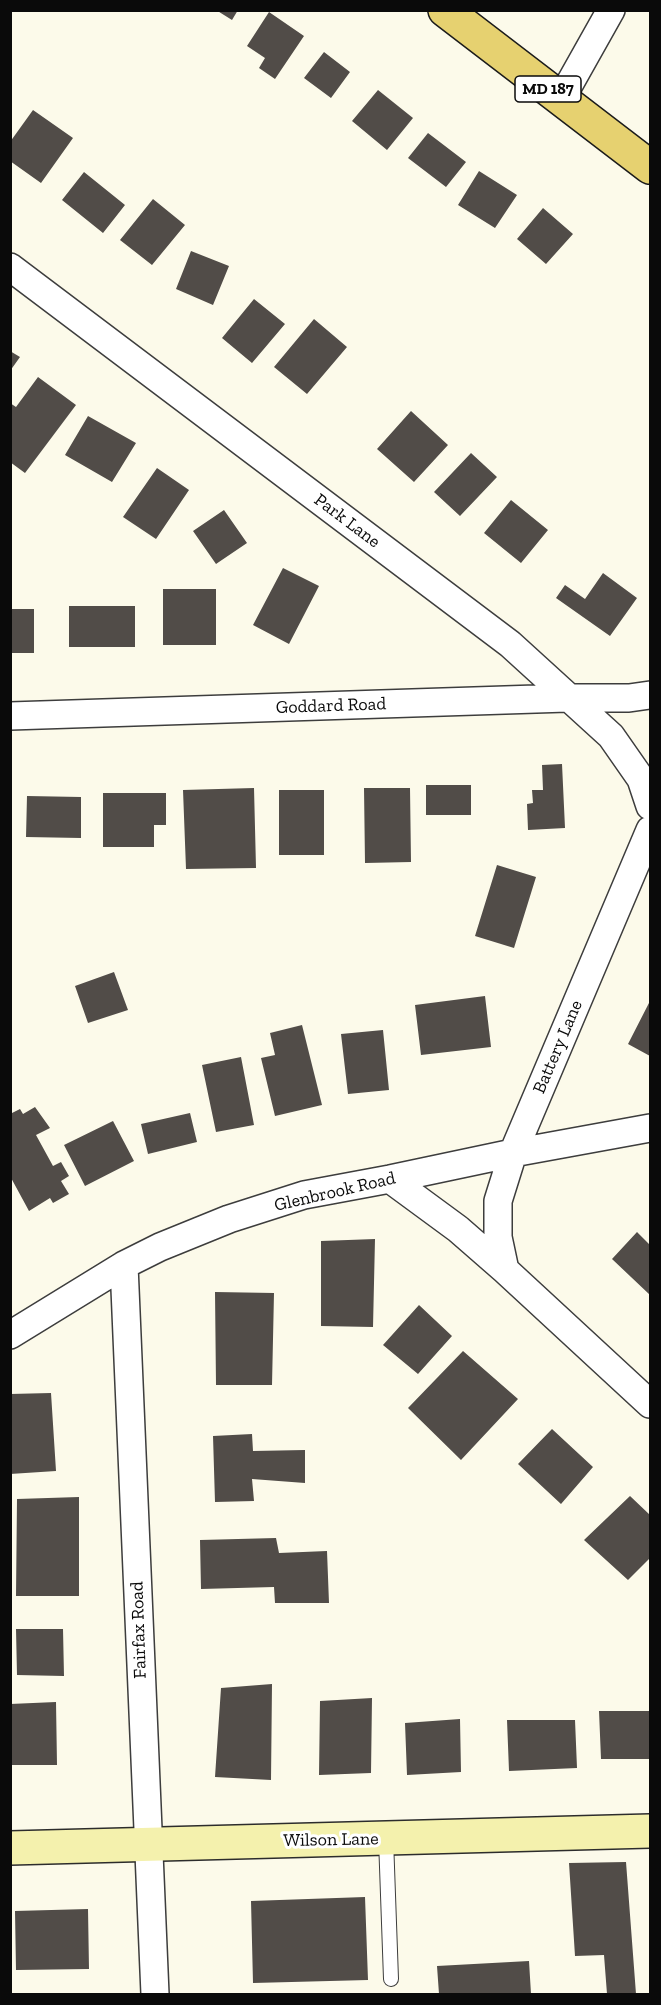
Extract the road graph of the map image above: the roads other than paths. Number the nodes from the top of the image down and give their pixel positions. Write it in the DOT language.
graph roads {
  1 [pos="446,10"];
  2 [pos="611,10"];
  3 [pos="561,99"];
  4 [pos="651,167"];
  5 [pos="10,267"];
  6 [pos="651,695"];
  7 [pos="567,698"];
  8 [pos="10,716"];
  9 [pos="651,806"];
  10 [pos="651,830"];
  11 [pos="651,1128"];
  12 [pos="513,1153"];
  13 [pos="390,1179"];
  14 [pos="124,1265"];
  15 [pos="505,1270"];
  16 [pos="10,1335"];
  17 [pos="651,1404"];
  18 [pos="651,1831"];
  19 [pos="386,1839"];
  20 [pos="148,1844"];
  21 [pos="10,1848"];
  22 [pos="391,1979"];
  23 [pos="154,1995"];
  1 -- 3 [label="main road, MD 187"];
  2 -- 3 [label="street"];
  3 -- 4 [label="main road, MD 187"];
  5 -- 7 [label="street, Park Lane"];
  6 -- 7 [label="street, Goddard Road"];
  7 -- 8 [label="street, Goddard Road"];
  7 -- 9 [label="street, Park Lane"];
  10 -- 12 [label="street, Battery Lane"];
  11 -- 12 [label="street, Glenbrook Road"];
  12 -- 13 [label="street, Glenbrook Road"];
  12 -- 15 [label="street, Battery Lane"];
  13 -- 14 [label="street, Glenbrook Road"];
  13 -- 15 [label="street"];
  14 -- 16 [label="street, Glenbrook Road"];
  14 -- 20 [label="street, Fairfax Road"];
  15 -- 17 [label="street"];
  18 -- 19 [label="main road, Wilson Lane"];
  19 -- 20 [label="main road, Wilson Lane"];
  19 -- 22 [label="lane"];
  20 -- 21 [label="main road, Wilson Lane"];
  20 -- 23 [label="street, Fairfax Road"];
}
